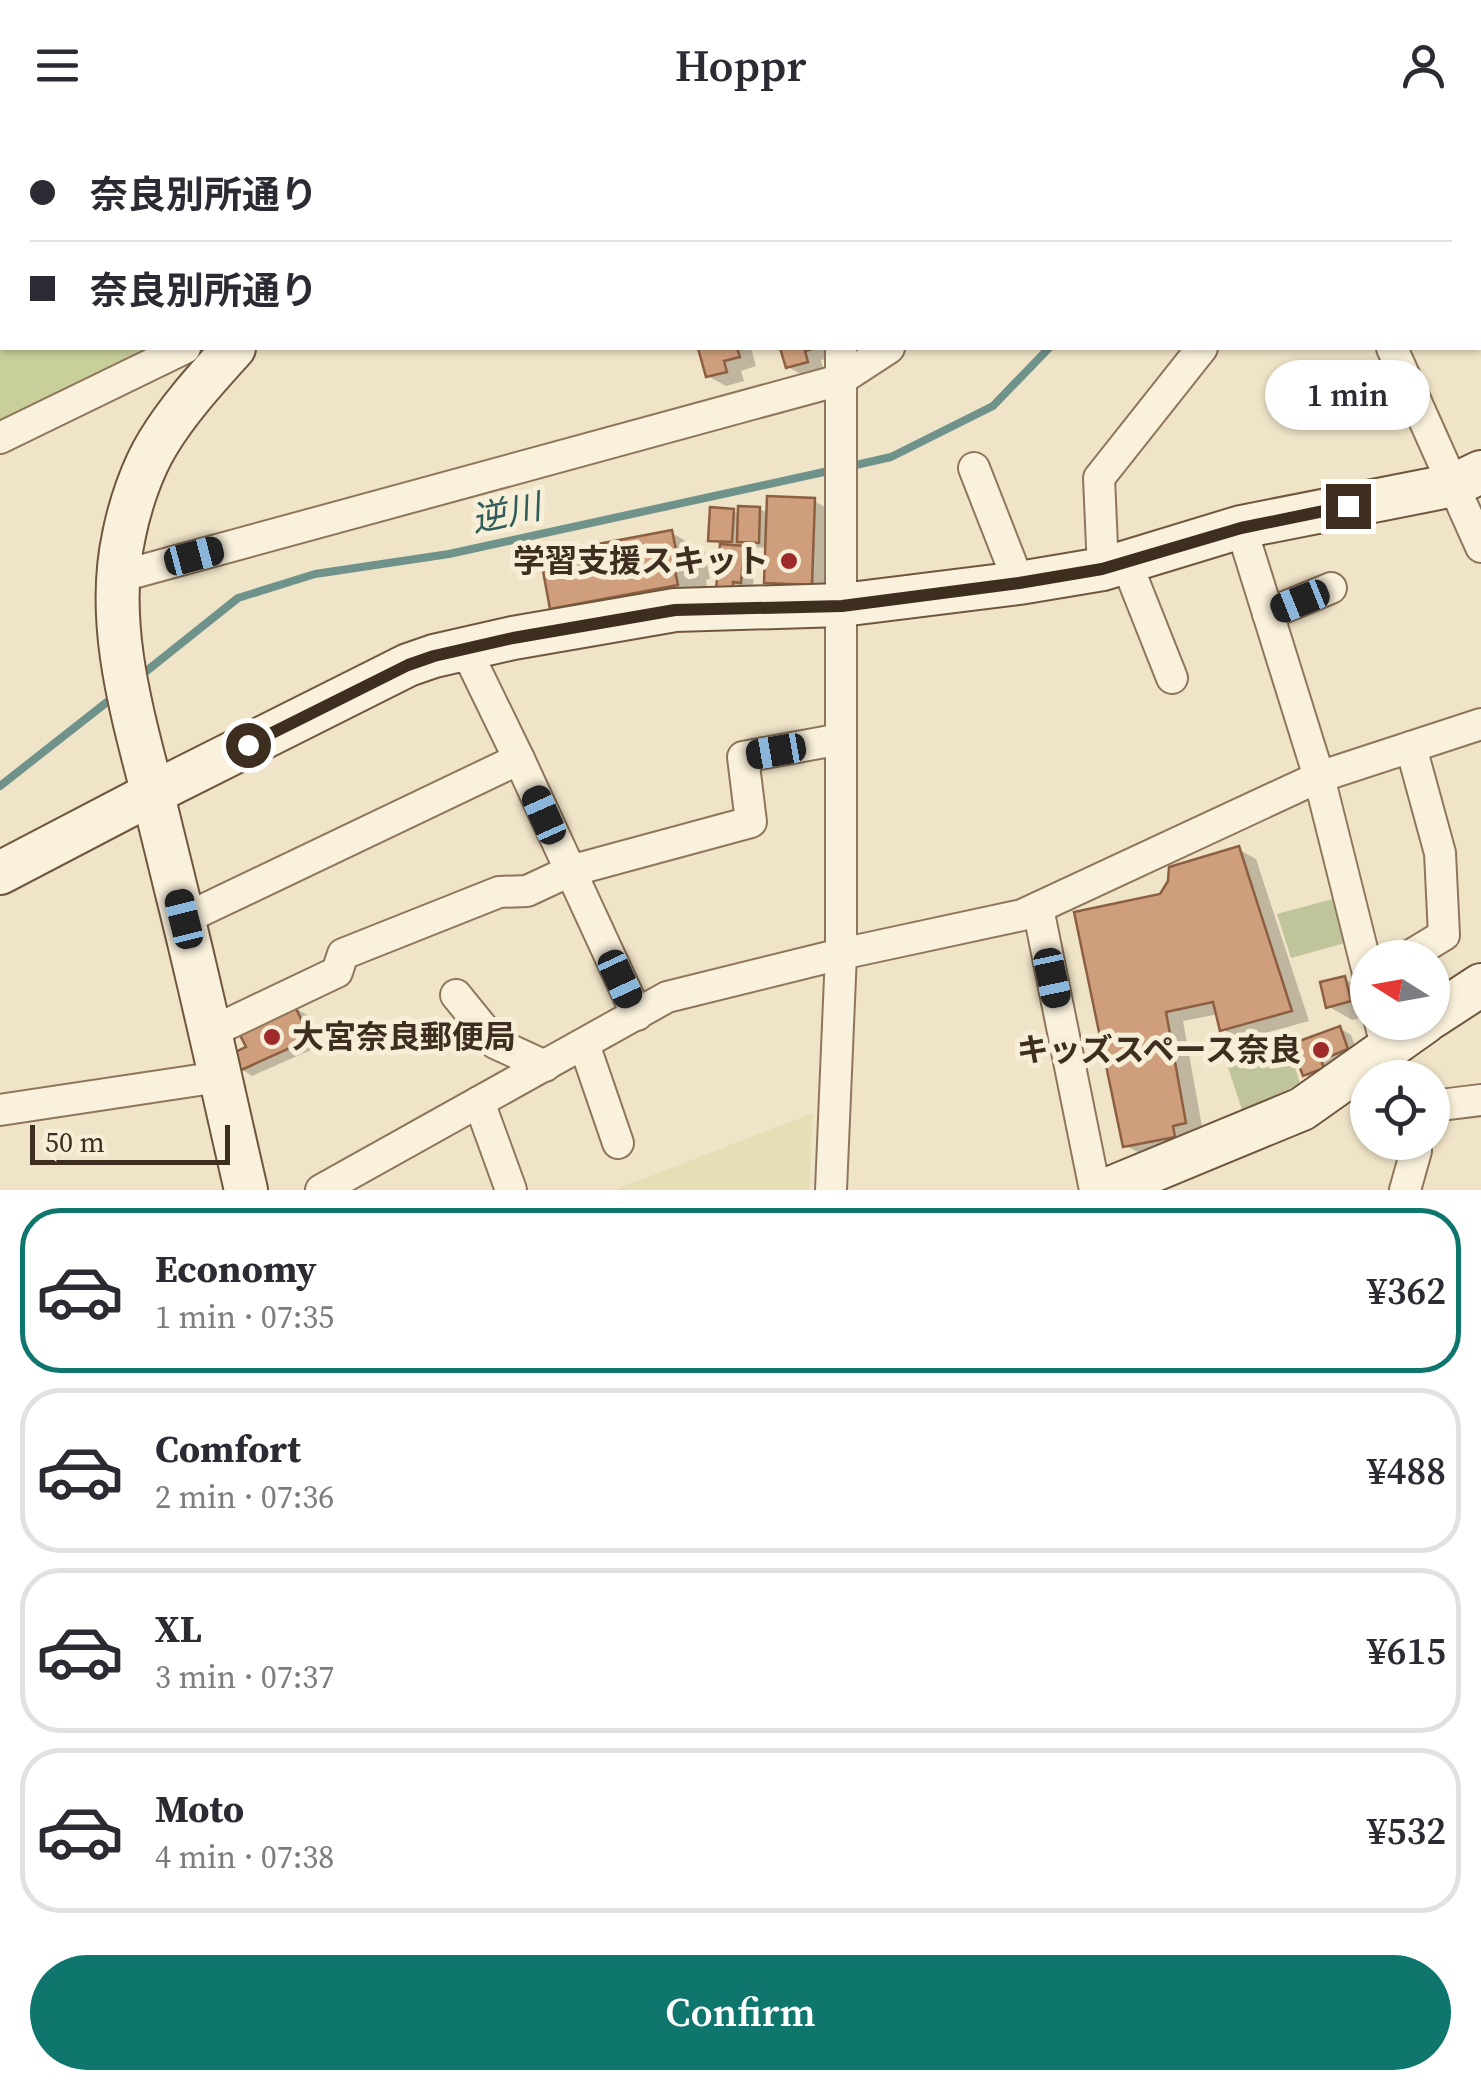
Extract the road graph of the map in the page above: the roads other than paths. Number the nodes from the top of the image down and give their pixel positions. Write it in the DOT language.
graph roads {
  1 [pos="181,350"];
  2 [pos="232,350"];
  3 [pos="841,350"];
  4 [pos="885,350"];
  5 [pos="1200,350"];
  6 [pos="1393,350"];
  7 [pos="840,380"];
  8 [pos="0,438"];
  9 [pos="974,468"];
  10 [pos="1468,478"];
  11 [pos="1241,528"];
  12 [pos="1481,547"];
  13 [pos="1114,565"];
  14 [pos="118,577"];
  15 [pos="1019,583"];
  16 [pos="1332,588"];
  17 [pos="842,606"];
  18 [pos="1268,614"];
  19 [pos="466,648"];
  20 [pos="1172,678"];
  21 [pos="1481,724"];
  22 [pos="842,739"];
  23 [pos="1411,747"];
  24 [pos="519,759"];
  25 [pos="1319,777"];
  26 [pos="152,793"];
  27 [pos="570,871"];
  28 [pos="0,874"];
  29 [pos="1038,908"];
  30 [pos="184,919"];
  31 [pos="1360,940"];
  32 [pos="1436,940"];
  33 [pos="841,954"];
  34 [pos="1481,986"];
  35 [pos="456,995"];
  36 [pos="1450,1006"];
  37 [pos="636,1015"];
  38 [pos="209,1033"];
  39 [pos="584,1044"];
  40 [pos="1386,1049"];
  41 [pos="545,1066"];
  42 [pos="219,1076"];
  43 [pos="1481,1100"];
  44 [pos="479,1102"];
  45 [pos="1450,1104"];
  46 [pos="0,1110"];
  47 [pos="618,1143"];
  48 [pos="1413,1160"];
  49 [pos="1170,1178"];
  50 [pos="246,1190"];
  51 [pos="321,1190"];
  52 [pos="511,1190"];
  53 [pos="831,1190"];
  54 [pos="1094,1190"];
  55 [pos="1106,1190"];
  56 [pos="1405,1190"];
  1 -- 8 [label="street"];
  2 -- 14 [label="street"];
  3 -- 7 [label="street"];
  4 -- 7 [label="street"];
  5 -- 13 [label="street"];
  6 -- 10 [label="street"];
  7 -- 14 [label="street"];
  7 -- 17 [label="street"];
  9 -- 15 [label="street"];
  10 -- 11 [label="street"];
  10 -- 12 [label="street"];
  11 -- 13 [label="street"];
  11 -- 18 [label="street"];
  13 -- 15 [label="street"];
  13 -- 20 [label="street"];
  14 -- 26 [label="street"];
  15 -- 17 [label="street"];
  16 -- 18 [label="street"];
  17 -- 19 [label="street"];
  17 -- 22 [label="street"];
  18 -- 25 [label="street"];
  19 -- 24 [label="street"];
  19 -- 26 [label="street"];
  21 -- 23 [label="street"];
  22 -- 27 [label="street"];
  22 -- 33 [label="street"];
  23 -- 25 [label="street"];
  23 -- 32 [label="street"];
  24 -- 27 [label="street"];
  24 -- 30 [label="street"];
  25 -- 29 [label="street"];
  25 -- 31 [label="street"];
  26 -- 28 [label="street"];
  26 -- 30 [label="street"];
  27 -- 37 [label="street"];
  27 -- 38 [label="street"];
  29 -- 33 [label="street"];
  29 -- 54 [label="street"];
  30 -- 38 [label="street"];
  33 -- 37 [label="street"];
  33 -- 53 [label="street"];
  34 -- 36 [label="street"];
  35 -- 41 [label="street"];
  37 -- 39 [label="street"];
  38 -- 42 [label="street"];
  39 -- 41 [label="street"];
  39 -- 47 [label="street"];
  40 -- 49 [label="street"];
  41 -- 44 [label="street"];
  42 -- 46 [label="street"];
  42 -- 50 [label="street"];
  43 -- 45 [label="street"];
  44 -- 51 [label="street"];
  44 -- 52 [label="street"];
  48 -- 56 [label="street"];
  49 -- 55 [label="street"];
}
